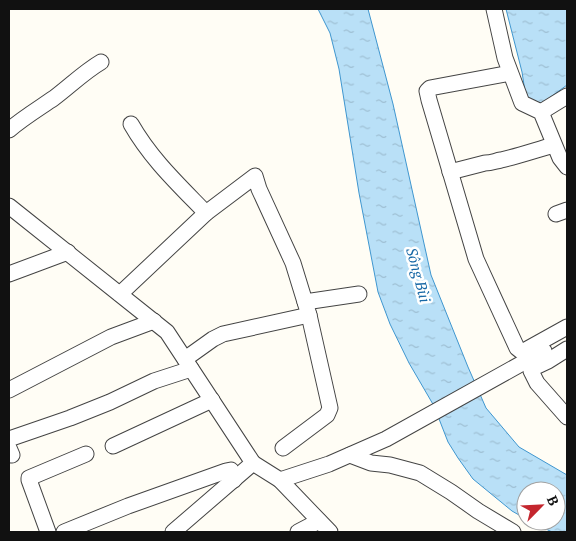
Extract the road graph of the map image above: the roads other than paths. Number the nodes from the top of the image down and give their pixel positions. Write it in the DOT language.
graph roads {
  1 [pos="494,9"];
  2 [pos="101,62"];
  3 [pos="510,73"];
  4 [pos="567,96"];
  5 [pos="541,112"];
  6 [pos="131,124"];
  7 [pos="9,130"];
  8 [pos="554,145"];
  9 [pos="567,167"];
  10 [pos="450,172"];
  11 [pos="9,206"];
  12 [pos="206,213"];
  13 [pos="68,252"];
  14 [pos="9,274"];
  15 [pos="120,294"];
  16 [pos="359,294"];
  17 [pos="307,309"];
  18 [pos="154,321"];
  19 [pos="567,327"];
  20 [pos="567,339"];
  21 [pos="567,350"];
  22 [pos="188,364"];
  23 [pos="9,390"];
  24 [pos="212,400"];
  25 [pos="567,417"];
  26 [pos="9,439"];
  27 [pos="113,446"];
  28 [pos="283,448"];
  29 [pos="86,454"];
  30 [pos="350,455"];
  31 [pos="253,463"];
  32 [pos="234,480"];
  33 [pos="280,480"];
  34 [pos="319,520"];
  35 [pos="48,532"];
  36 [pos="64,532"];
  37 [pos="174,532"];
  38 [pos="298,532"];
  39 [pos="330,532"];
  40 [pos="513,532"];
  1 -- 3 [label="street"];
  2 -- 7 [label="street"];
  3 -- 5 [label="street"];
  3 -- 10 [label="street"];
  4 -- 5 [label="street"];
  5 -- 8 [label="street"];
  6 -- 12 [label="street"];
  8 -- 9 [label="street"];
  8 -- 10 [label="street"];
  10 -- 19 [label="street"];
  11 -- 13 [label="street"];
  12 -- 15 [label="street"];
  12 -- 17 [label="street"];
  13 -- 14 [label="street"];
  13 -- 15 [label="street"];
  15 -- 18 [label="street"];
  16 -- 17 [label="street"];
  17 -- 22 [label="street"];
  17 -- 28 [label="street"];
  18 -- 22 [label="street"];
  18 -- 23 [label="street"];
  20 -- 30 [label="street"];
  21 -- 25 [label="street"];
  22 -- 24 [label="street"];
  22 -- 26 [label="street"];
  24 -- 27 [label="street"];
  24 -- 31 [label="street"];
  29 -- 35 [label="street"];
  30 -- 33 [label="street"];
  30 -- 40 [label="street"];
  31 -- 32 [label="street"];
  31 -- 33 [label="street"];
  32 -- 36 [label="street"];
  32 -- 37 [label="street"];
  33 -- 34 [label="street"];
  34 -- 38 [label="street"];
  34 -- 39 [label="street"];
}
